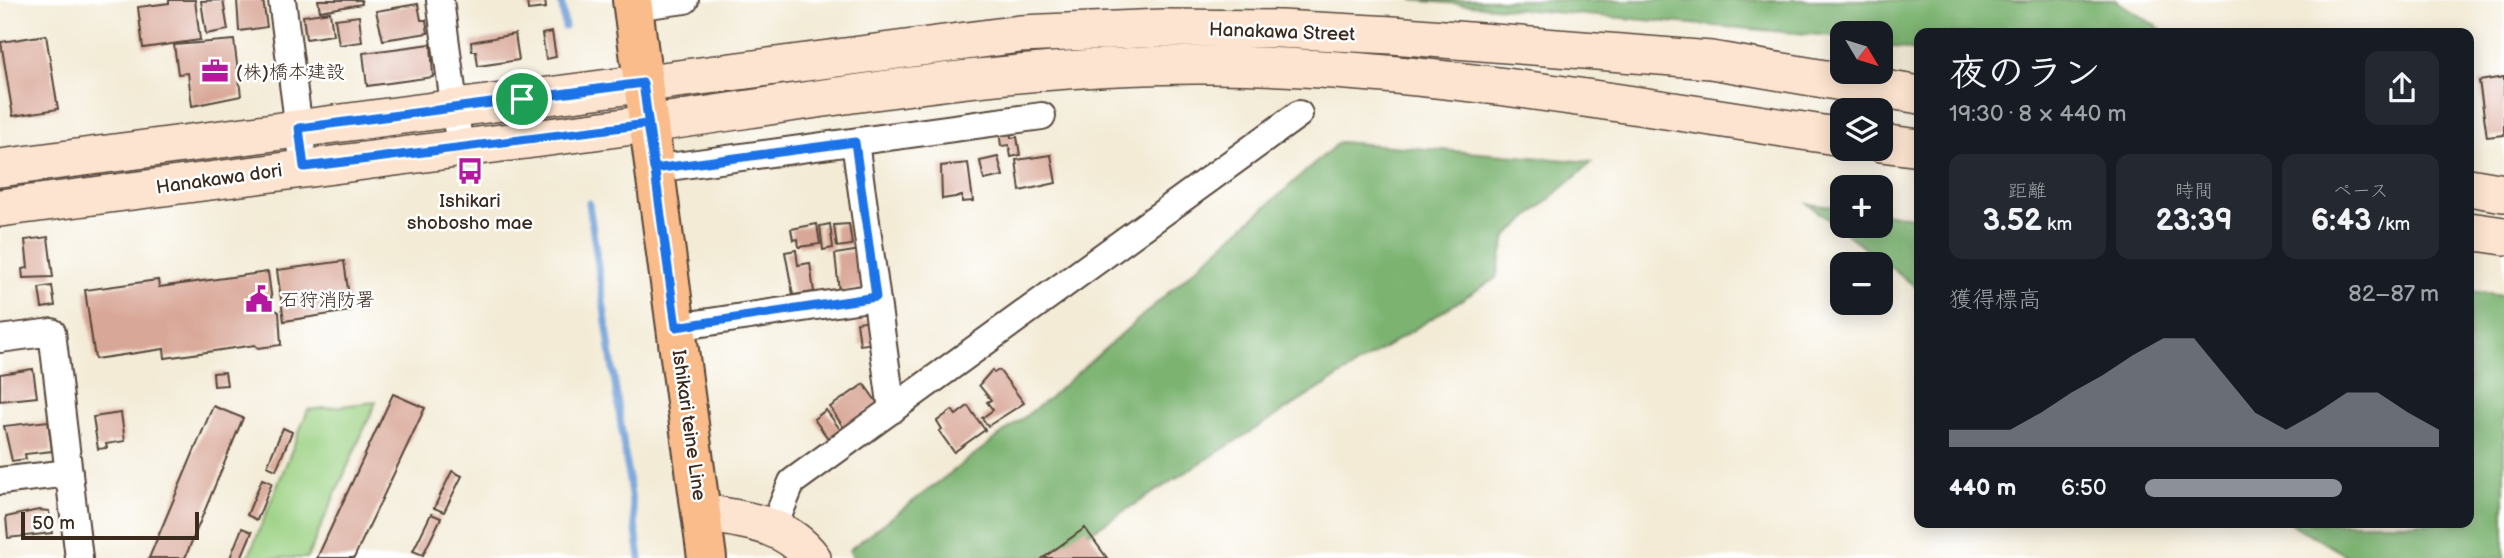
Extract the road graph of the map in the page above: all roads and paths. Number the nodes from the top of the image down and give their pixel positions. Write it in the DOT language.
graph roads {
  1 [pos="282,0"];
  2 [pos="440,0"];
  3 [pos="685,0"];
  4 [pos="633,4"];
  5 [pos="643,83"];
  6 [pos="1914,94"];
  7 [pos="455,108"];
  8 [pos="1299,114"];
  9 [pos="1042,116"];
  10 [pos="647,124"];
  11 [pos="299,128"];
  12 [pos="1830,135"];
  13 [pos="855,142"];
  14 [pos="1893,145"];
  15 [pos="1914,147"];
  16 [pos="460,149"];
  17 [pos="304,167"];
  18 [pos="0,168"];
  19 [pos="654,169"];
  20 [pos="2474,188"];
  21 [pos="2504,193"];
  22 [pos="0,208"];
  23 [pos="2474,232"];
  24 [pos="2504,236"];
  25 [pos="876,297"];
  26 [pos="676,327"];
  27 [pos="0,339"];
  28 [pos="892,410"];
  29 [pos="69,473"];
  30 [pos="0,481"];
  31 [pos="702,513"];
  32 [pos="772,528"];
  33 [pos="79,558"];
  34 [pos="707,558"];
  35 [pos="812,558"];
  1 -- 11 [label="street"];
  2 -- 7 [label="street"];
  3 -- 4 [label="street"];
  4 -- 5 [label="main road, Ishikari teine Line"];
  5 -- 6 [label="street, Hanakawa Street"];
  5 -- 7 [label="street, Hanakawa dori"];
  5 -- 10 [label="main road, Ishikari teine Line"];
  7 -- 11 [label="street, Hanakawa dori"];
  7 -- 16 [label="street"];
  8 -- 28 [label="street"];
  9 -- 13 [label="street"];
  10 -- 12 [label="street, Hanakawa Street"];
  10 -- 16 [label="street, Hanakawa dori"];
  10 -- 19 [label="main road, Ishikari teine Line"];
  11 -- 17 [label="street"];
  11 -- 18 [label="street, Hanakawa dori"];
  13 -- 19 [label="street"];
  13 -- 25 [label="street"];
  14 -- 15 [label="street"];
  16 -- 17 [label="street, Hanakawa dori"];
  17 -- 22 [label="street, Hanakawa dori"];
  19 -- 26 [label="main road, Ishikari teine Line"];
  20 -- 21 [label="street"];
  23 -- 24 [label="street"];
  25 -- 26 [label="street"];
  25 -- 28 [label="street"];
  26 -- 31 [label="main road, Ishikari teine Line"];
  27 -- 29 [label="street"];
  28 -- 32 [label="street"];
  29 -- 30 [label="street"];
  29 -- 33 [label="street"];
  31 -- 32 [label="street"];
  31 -- 34 [label="main road, Ishikari teine Line"];
  32 -- 35 [label="street"];
}
